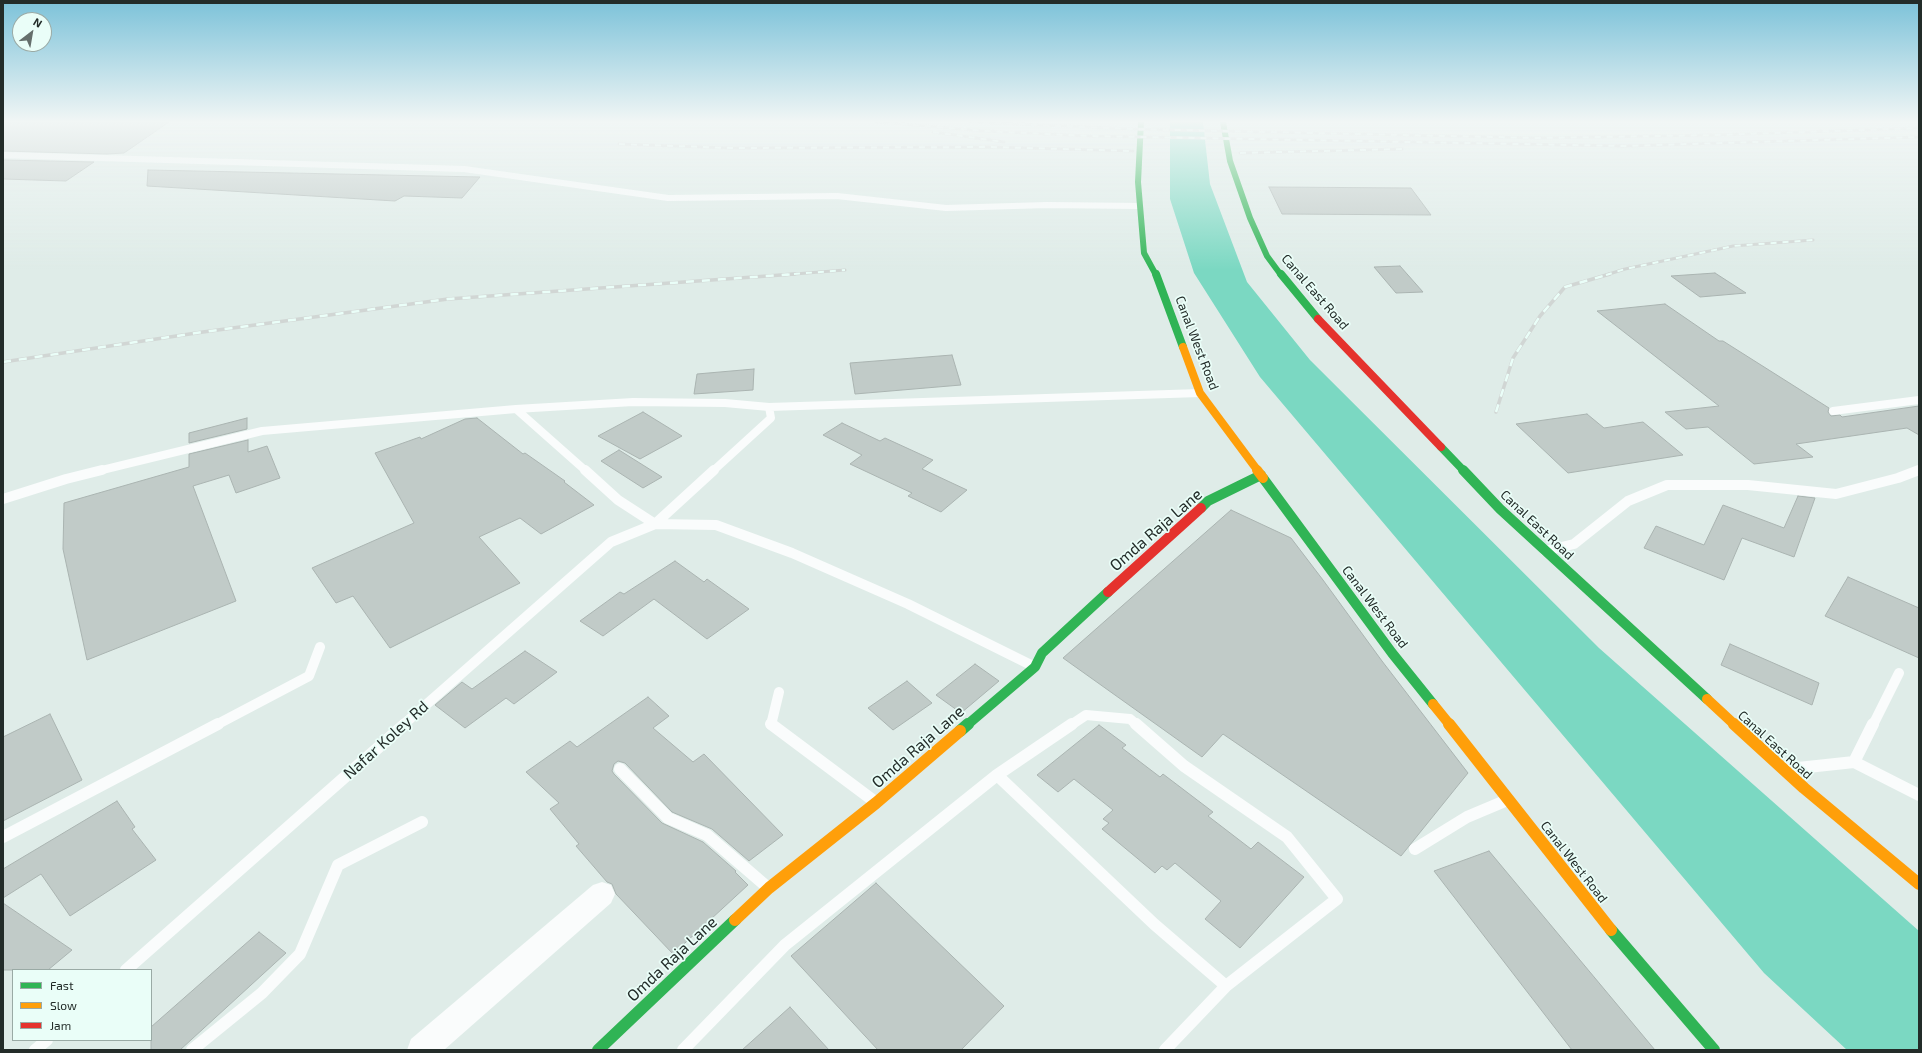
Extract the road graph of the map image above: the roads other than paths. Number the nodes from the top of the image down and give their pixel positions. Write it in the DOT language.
graph roads {
  1 [pos="479,171"];
  2 [pos="1139,171"];
  3 [pos="1234,171"];
  4 [pos="1140,206"];
  5 [pos="1200,393"];
  6 [pos="1919,400"];
  7 [pos="768,407"];
  8 [pos="516,409"];
  9 [pos="1833,411"];
  10 [pos="1919,470"];
  11 [pos="1260,475"];
  12 [pos="3,499"];
  13 [pos="655,524"];
  14 [pos="1546,551"];
  15 [pos="320,648"];
  16 [pos="1034,666"];
  17 [pos="1899,673"];
  18 [pos="780,692"];
  19 [pos="1854,762"];
  20 [pos="620,769"];
  21 [pos="1783,769"];
  22 [pos="997,775"];
  23 [pos="1919,795"];
  24 [pos="1508,800"];
  25 [pos="876,803"];
  26 [pos="422,822"];
  27 [pos="3,837"];
  28 [pos="1414,849"];
  29 [pos="1919,884"];
  30 [pos="769,888"];
  31 [pos="602,894"];
  32 [pos="127,969"];
  33 [pos="1226,986"];
  34 [pos="46,1041"];
  35 [pos="35,1050"];
  36 [pos="192,1050"];
  37 [pos="422,1050"];
  38 [pos="598,1050"];
  39 [pos="683,1050"];
  40 [pos="1165,1050"];
  41 [pos="1714,1050"];
  1 -- 4 [label="lane"];
  2 -- 4 [label="street, Canal West Road"];
  3 -- 14 [label="street, Canal East Road"];
  4 -- 5 [label="street, Canal West Road"];
  5 -- 7 [label="lane"];
  5 -- 11 [label="street, Canal West Road"];
  6 -- 9 [label="lane"];
  7 -- 8 [label="lane"];
  7 -- 13 [label="lane"];
  8 -- 12 [label="lane"];
  8 -- 13 [label="lane"];
  10 -- 14 [label="lane"];
  11 -- 16 [label="street, Omda Raja Lane"];
  11 -- 24 [label="street, Canal West Road"];
  13 -- 16 [label="lane"];
  13 -- 32 [label="lane, Nafar Koley Rd"];
  14 -- 21 [label="street, Canal East Road"];
  15 -- 27 [label="lane"];
  16 -- 25 [label="street, Omda Raja Lane"];
  17 -- 19 [label="lane"];
  18 -- 25 [label="lane"];
  19 -- 21 [label="lane"];
  19 -- 23 [label="lane"];
  20 -- 30 [label="lane"];
  21 -- 29 [label="street, Canal East Road"];
  22 -- 33 [label="lane"];
  22 -- 33 [label="lane"];
  22 -- 39 [label="lane"];
  24 -- 28 [label="lane"];
  24 -- 41 [label="street, Canal West Road"];
  25 -- 30 [label="street, Omda Raja Lane"];
  26 -- 36 [label="lane"];
  30 -- 38 [label="street, Omda Raja Lane"];
  31 -- 37 [label="street"];
  33 -- 40 [label="lane"];
  34 -- 35 [label="lane"];
}
